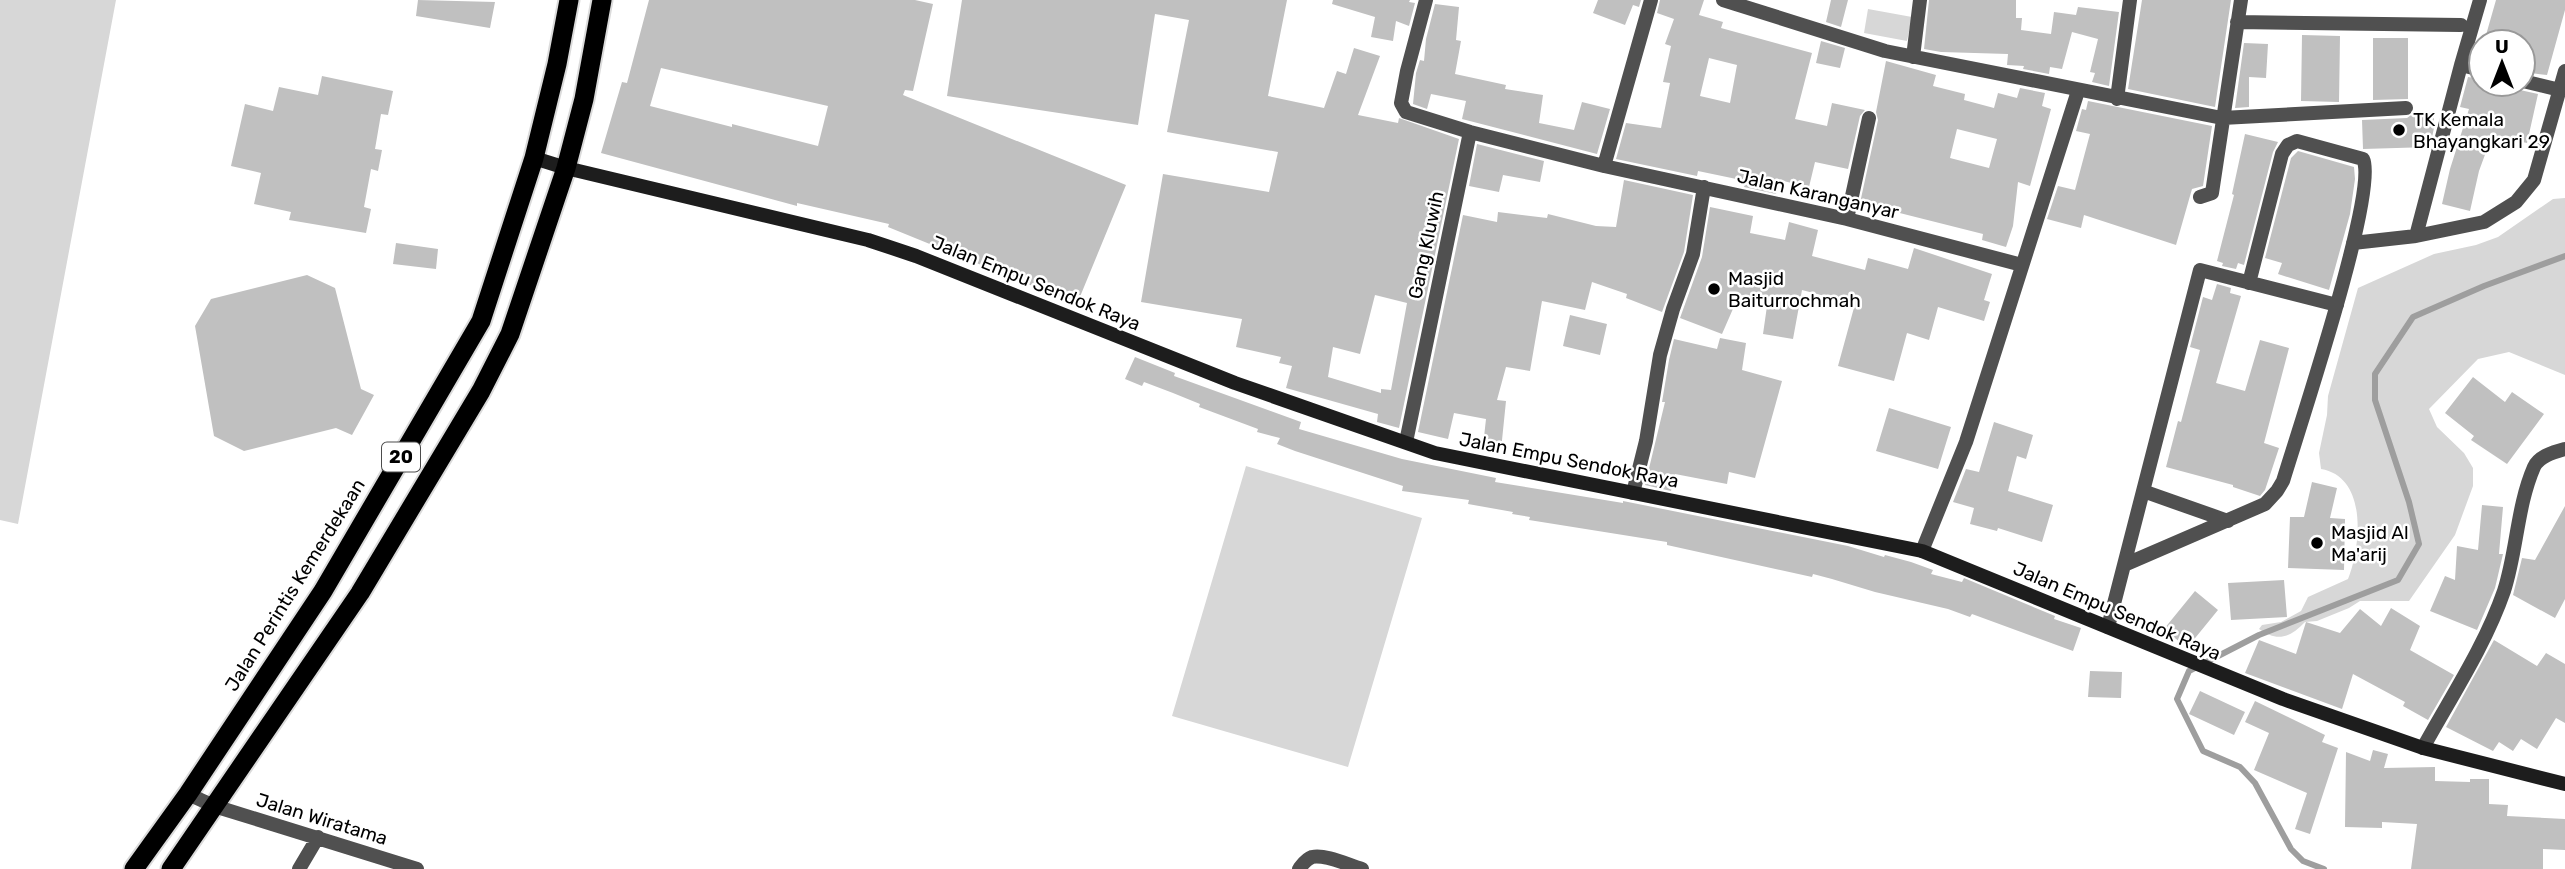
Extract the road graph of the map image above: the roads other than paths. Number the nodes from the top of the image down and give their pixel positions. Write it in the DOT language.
graph roads {
  1 [pos="569,0"];
  2 [pos="602,0"];
  3 [pos="1426,0"];
  4 [pos="1651,0"];
  5 [pos="1723,0"];
  6 [pos="1920,0"];
  7 [pos="2130,0"];
  8 [pos="2241,0"];
  9 [pos="2480,0"];
  10 [pos="2237,22"];
  11 [pos="2461,24"];
  12 [pos="1913,57"];
  13 [pos="2461,65"];
  14 [pos="2467,66"];
  15 [pos="2565,71"];
  16 [pos="2537,84"];
  17 [pos="2560,90"];
  18 [pos="2077,91"];
  19 [pos="2117,99"];
  20 [pos="2406,108"];
  21 [pos="1870,118"];
  22 [pos="2222,118"];
  23 [pos="1470,132"];
  24 [pos="534,158"];
  25 [pos="1604,166"];
  26 [pos="566,168"];
  27 [pos="1704,187"];
  28 [pos="2200,197"];
  29 [pos="1847,219"];
  30 [pos="2416,236"];
  31 [pos="2353,243"];
  32 [pos="2022,265"];
  33 [pos="2249,283"];
  34 [pos="2337,306"];
  35 [pos="1406,442"];
  36 [pos="2565,449"];
  37 [pos="2143,492"];
  38 [pos="1633,493"];
  39 [pos="2228,521"];
  40 [pos="1922,551"];
  41 [pos="2124,565"];
  42 [pos="2108,627"];
  43 [pos="2423,748"];
  44 [pos="2565,784"];
  45 [pos="188,794"];
  46 [pos="214,806"];
  47 [pos="318,837"];
  48 [pos="134,869"];
  49 [pos="171,869"];
  50 [pos="299,869"];
  51 [pos="417,869"];
  52 [pos="1299,869"];
  53 [pos="1362,869"];
  1 -- 24 [label="highway, Jalan Perintis Kemerdekaan / 20"];
  2 -- 26 [label="highway, 20"];
  3 -- 23 [label="street"];
  4 -- 25 [label="street"];
  5 -- 12 [label="street"];
  6 -- 12 [label="street"];
  7 -- 19 [label="street"];
  8 -- 10 [label="street"];
  9 -- 13 [label="street"];
  10 -- 11 [label="street"];
  10 -- 22 [label="street"];
  12 -- 18 [label="street"];
  13 -- 14 [label="street"];
  13 -- 30 [label="street"];
  15 -- 17 [label="street"];
  16 -- 17 [label="street"];
  17 -- 30 [label="street"];
  18 -- 19 [label="street"];
  18 -- 32 [label="street"];
  19 -- 22 [label="street"];
  20 -- 22 [label="street"];
  21 -- 29 [label="street"];
  22 -- 28 [label="street"];
  23 -- 25 [label="street, Jalan Karanganyar"];
  23 -- 35 [label="street, Gang Kluwih"];
  24 -- 26 [label="main road"];
  24 -- 45 [label="highway, Jalan Perintis Kemerdekaan / 20"];
  25 -- 27 [label="street, Jalan Karanganyar"];
  26 -- 35 [label="main road, Jalan Empu Sendok Raya"];
  26 -- 46 [label="highway, 20"];
  27 -- 29 [label="street, Jalan Karanganyar"];
  27 -- 38 [label="street"];
  29 -- 32 [label="street, Jalan Karanganyar"];
  30 -- 31 [label="street"];
  31 -- 33 [label="street"];
  31 -- 34 [label="street"];
  32 -- 40 [label="street"];
  33 -- 34 [label="street"];
  33 -- 37 [label="street"];
  34 -- 39 [label="street"];
  35 -- 38 [label="main road, Jalan Empu Sendok Raya"];
  36 -- 43 [label="street"];
  37 -- 39 [label="street"];
  37 -- 41 [label="street"];
  38 -- 40 [label="main road, Jalan Empu Sendok Raya"];
  39 -- 41 [label="street"];
  40 -- 42 [label="main road, Jalan Empu Sendok Raya"];
  41 -- 42 [label="street"];
  42 -- 43 [label="main road, Jalan Empu Sendok Raya"];
  43 -- 44 [label="main road, Jalan Empu Sendok Raya"];
  45 -- 46 [label="street, Jalan Wiratama"];
  45 -- 48 [label="highway, Jalan Perintis Kemerdekaan / 20"];
  46 -- 47 [label="street, Jalan Wiratama"];
  46 -- 49 [label="highway, 20"];
  47 -- 50 [label="street"];
  47 -- 51 [label="street, Jalan Wiratama"];
  52 -- 53 [label="street"];
}
